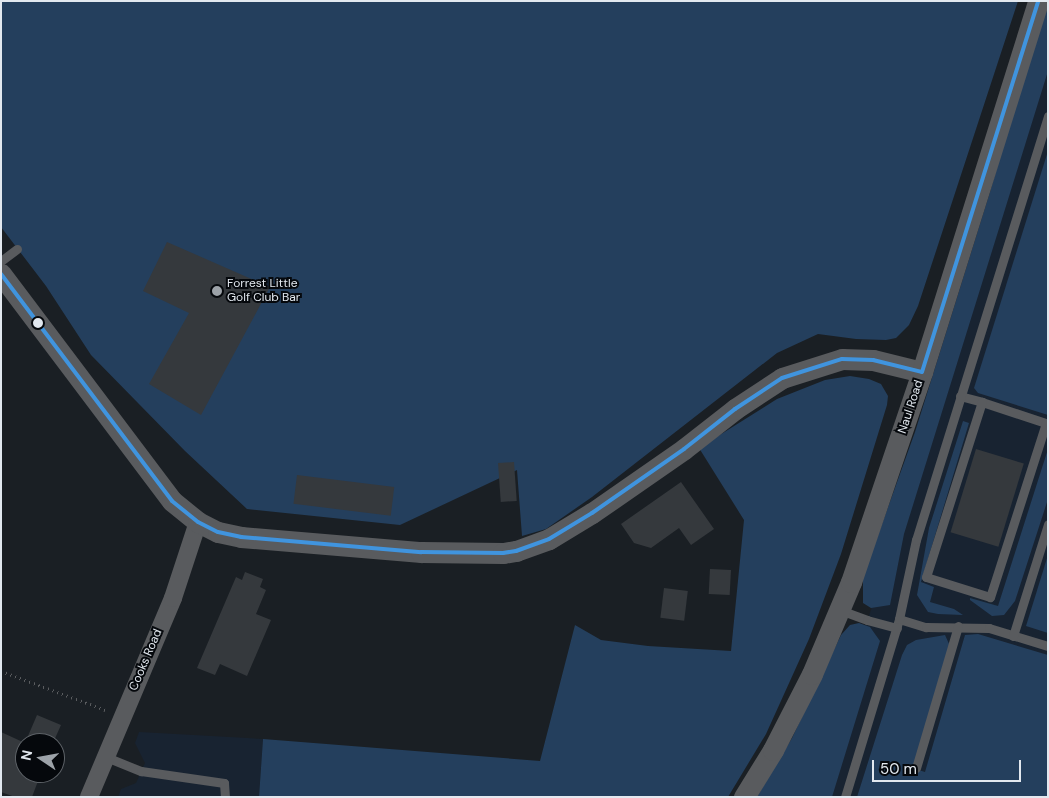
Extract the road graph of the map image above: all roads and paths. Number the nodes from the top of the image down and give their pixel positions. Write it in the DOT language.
graph roads {
  1 [pos="1038,1"];
  2 [pos="1048,116"];
  3 [pos="17,249"];
  4 [pos="1,261"];
  5 [pos="1,274"];
  6 [pos="922,372"];
  7 [pos="960,396"];
  8 [pos="982,402"];
  9 [pos="198,522"];
  10 [pos="1048,524"];
  11 [pos="839,609"];
  12 [pos="898,624"];
  13 [pos="958,626"];
  14 [pos="1013,636"];
  15 [pos="1048,646"];
  16 [pos="1,670"];
  17 [pos="122,717"];
  18 [pos="106,757"];
  19 [pos="916,768"];
  20 [pos="89,797"];
  21 [pos="225,797"];
  22 [pos="744,797"];
  23 [pos="845,797"];
  1 -- 6 [label="street, Naul Road"];
  2 -- 7 [label="lane"];
  3 -- 4 [label="lane"];
  5 -- 9 [label="street"];
  6 -- 9 [label="street"];
  6 -- 11 [label="street, Naul Road"];
  7 -- 8 [label="lane"];
  7 -- 12 [label="lane"];
  8 -- 8 [label="lane"];
  9 -- 17 [label="street, Cooks Road"];
  10 -- 14 [label="lane"];
  11 -- 12 [label="lane"];
  11 -- 22 [label="street, Naul Road"];
  12 -- 13 [label="lane"];
  12 -- 23 [label="lane"];
  13 -- 14 [label="lane"];
  13 -- 19 [label="lane"];
  14 -- 15 [label="lane"];
  16 -- 17 [label="path"];
  17 -- 18 [label="street, Cooks Road"];
  18 -- 20 [label="street, Cooks Road"];
  18 -- 21 [label="lane"];
}
